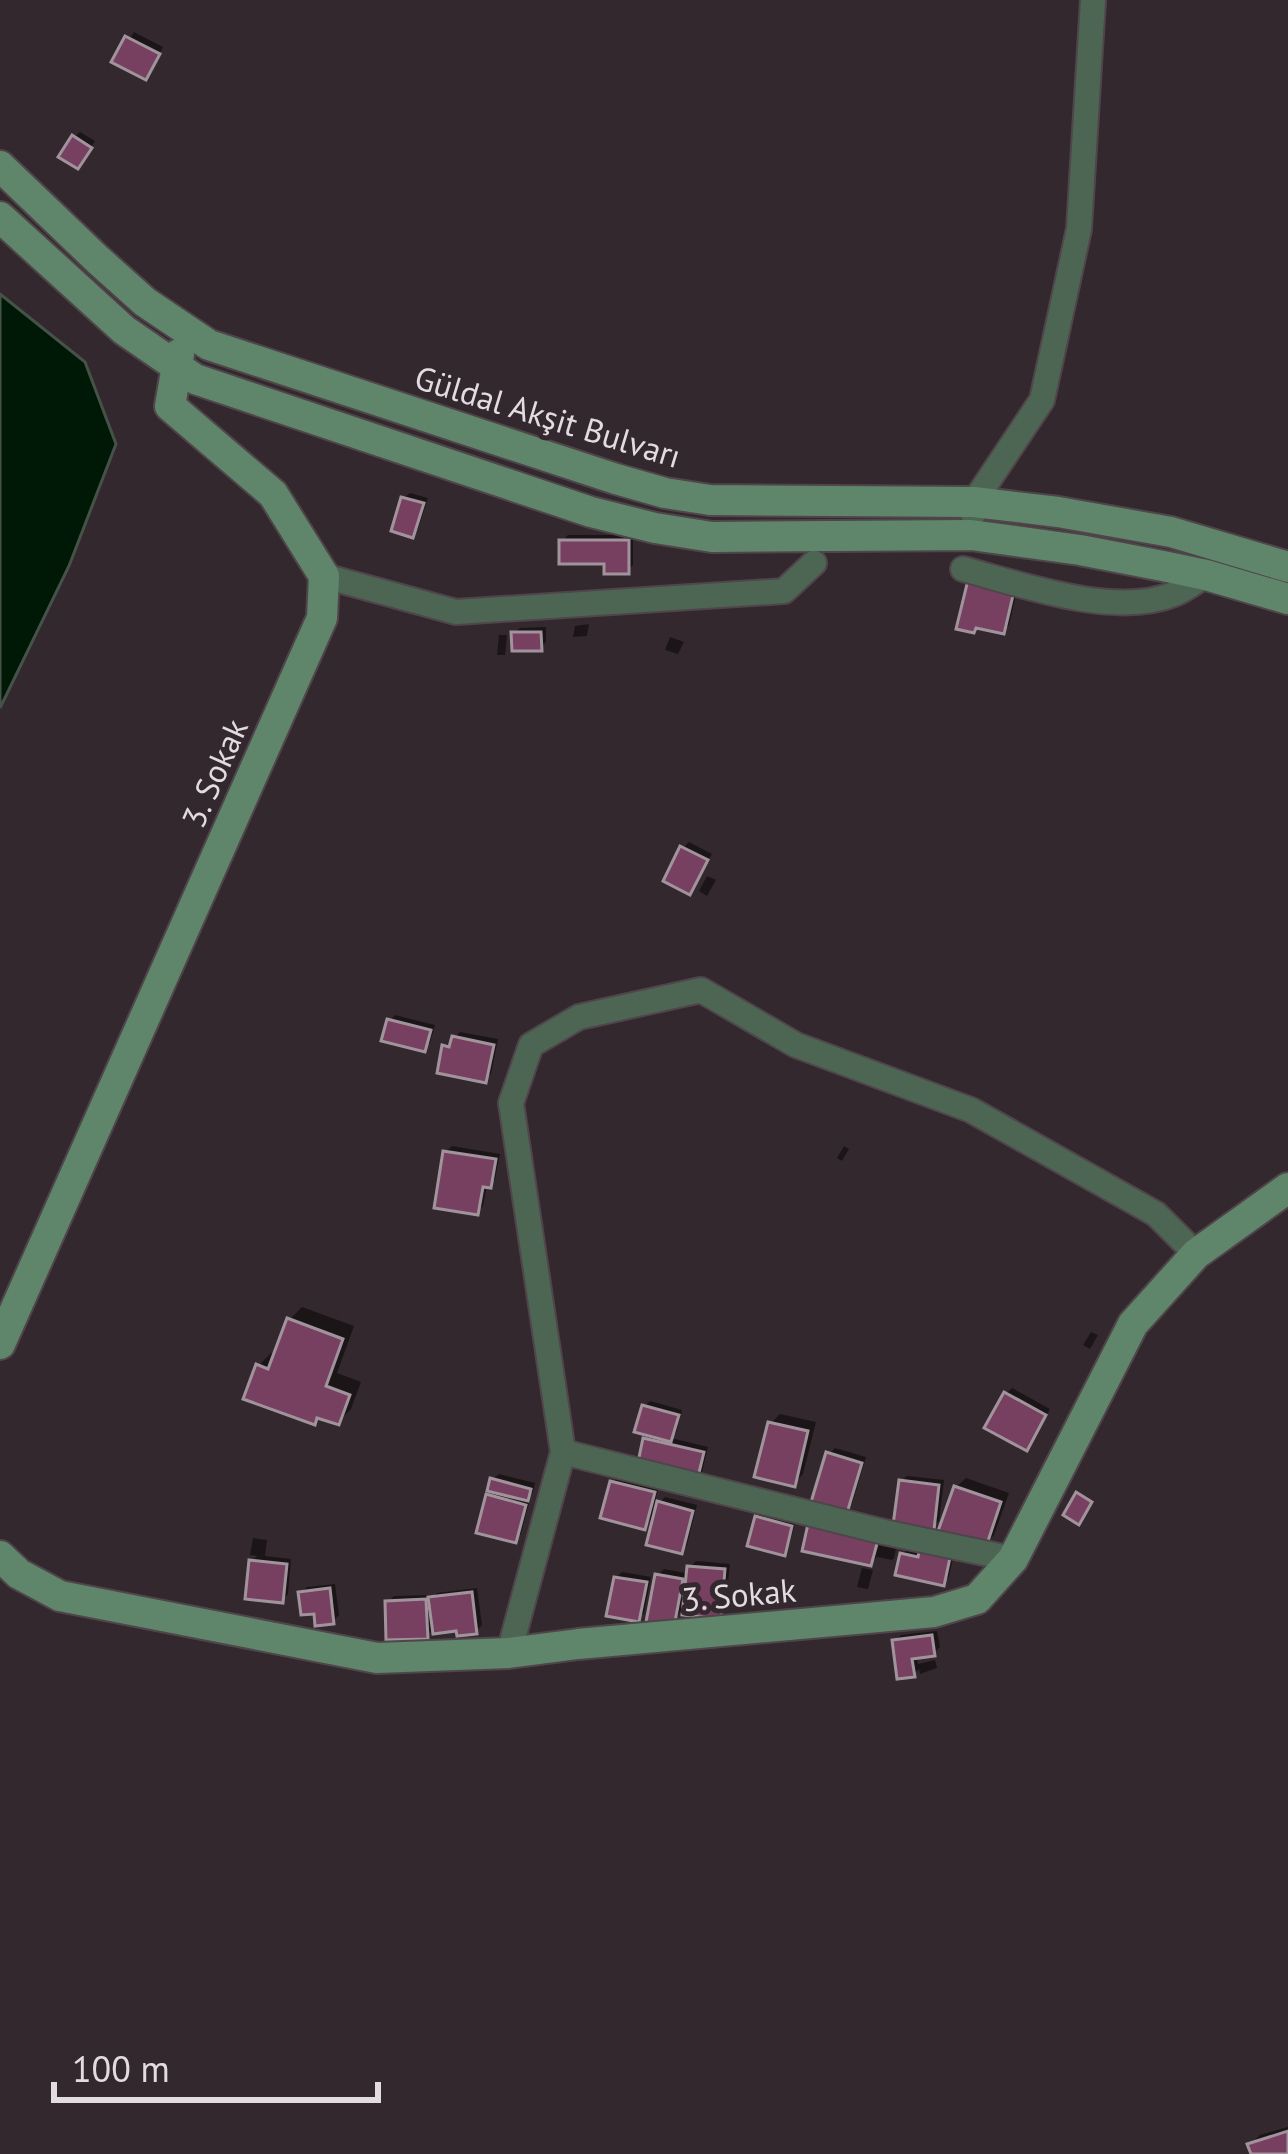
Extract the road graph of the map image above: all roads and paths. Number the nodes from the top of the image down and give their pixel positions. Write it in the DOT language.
graph roads {
  1 [pos="1093,0"];
  2 [pos="0,166"];
  3 [pos="0,217"];
  4 [pos="186,331"];
  5 [pos="176,367"];
  6 [pos="974,502"];
  7 [pos="971,535"];
  8 [pos="814,563"];
  9 [pos="1288,567"];
  10 [pos="963,569"];
  11 [pos="1206,574"];
  12 [pos="324,576"];
  13 [pos="1288,599"];
  14 [pos="1288,1189"];
  15 [pos="1196,1254"];
  16 [pos="0,1344"];
  17 [pos="563,1452"];
  18 [pos="0,1556"];
  19 [pos="1012,1559"];
  20 [pos="509,1653"];
  1 -- 6 [label="street"];
  2 -- 4 [label="main road, Güldal Akşit Bulvarı"];
  3 -- 5 [label="main road"];
  4 -- 5 [label="main road"];
  4 -- 6 [label="main road, Güldal Akşit Bulvarı"];
  5 -- 7 [label="main road"];
  5 -- 12 [label="main road"];
  6 -- 7 [label="street"];
  6 -- 9 [label="main road, Güldal Akşit Bulvarı"];
  7 -- 11 [label="main road"];
  8 -- 12 [label="street"];
  10 -- 11 [label="street"];
  11 -- 13 [label="main road"];
  12 -- 16 [label="main road, 3. Sokak"];
  14 -- 15 [label="main road, 3. Sokak"];
  15 -- 17 [label="street"];
  15 -- 19 [label="main road, 3. Sokak"];
  17 -- 19 [label="street"];
  17 -- 20 [label="street"];
  18 -- 20 [label="main road, 3. Sokak"];
  19 -- 20 [label="main road, 3. Sokak"];
}
